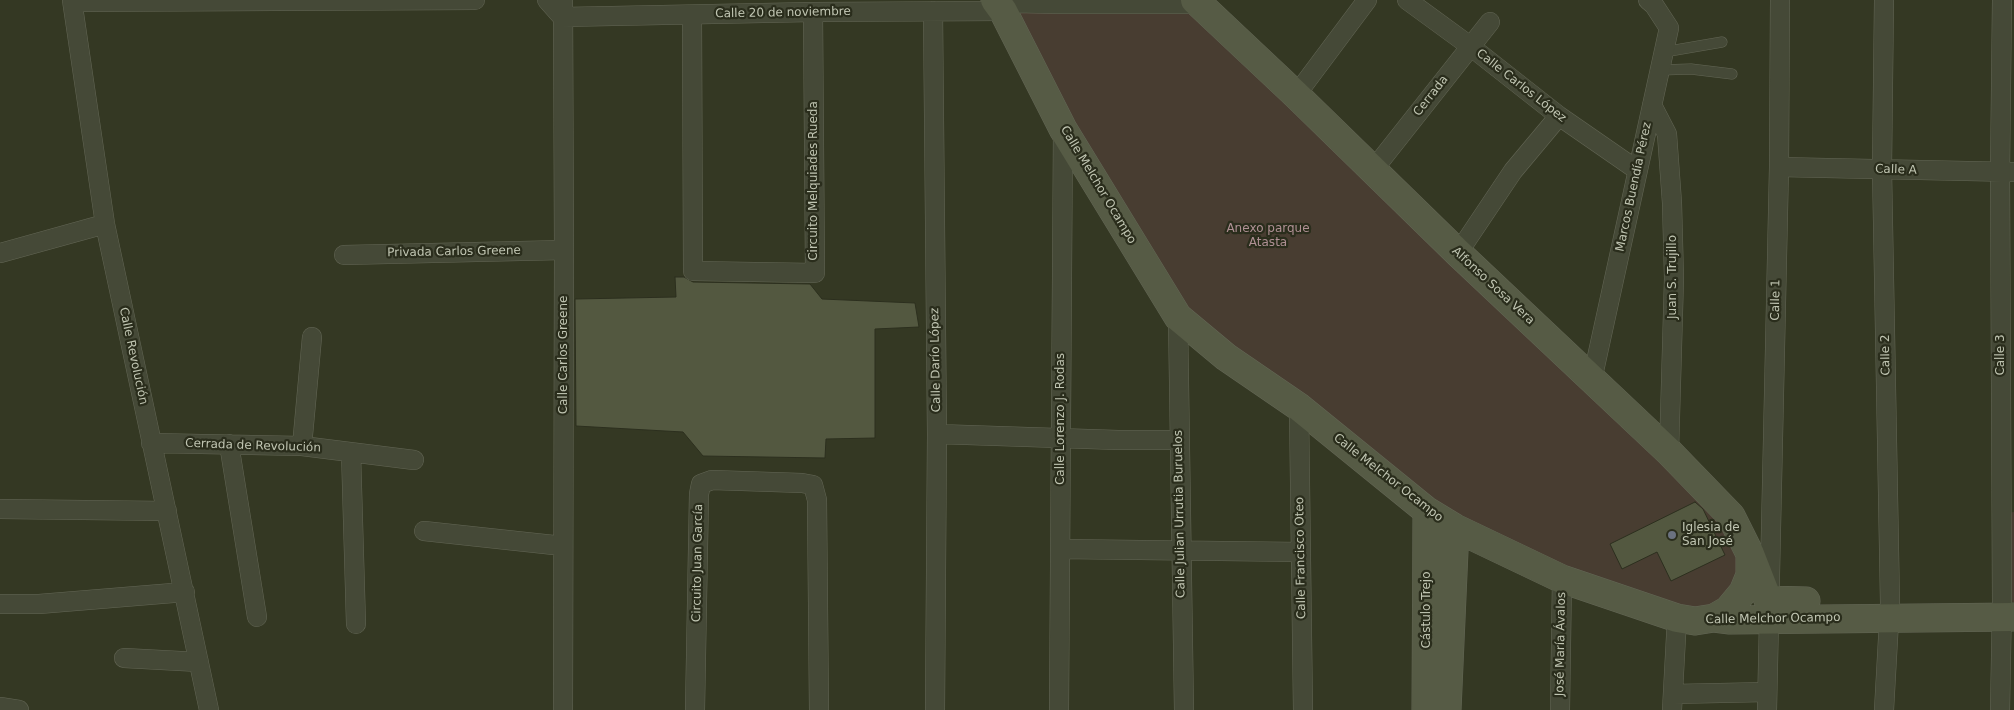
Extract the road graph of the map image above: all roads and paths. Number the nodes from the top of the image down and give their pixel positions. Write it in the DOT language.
graph roads {
  1 [pos="475,0"];
  2 [pos="547,0"];
  3 [pos="1367,0"];
  4 [pos="1406,0"];
  5 [pos="1648,0"];
  6 [pos="1780,0"];
  7 [pos="1884,0"];
  8 [pos="2002,0"];
  9 [pos="73,1"];
  10 [pos="1006,4"];
  11 [pos="1206,4"];
  12 [pos="563,8"];
  13 [pos="933,10"];
  14 [pos="813,12"];
  15 [pos="692,15"];
  16 [pos="1490,22"];
  17 [pos="1722,42"];
  18 [pos="1470,46"];
  19 [pos="1664,52"];
  20 [pos="1660,70"];
  21 [pos="1732,74"];
  22 [pos="1296,95"];
  23 [pos="1652,105"];
  24 [pos="1560,116"];
  25 [pos="1063,129"];
  26 [pos="1779,167"];
  27 [pos="1882,169"];
  28 [pos="1373,170"];
  29 [pos="1637,170"];
  30 [pos="2007,172"];
  31 [pos="105,224"];
  32 [pos="564,250"];
  33 [pos="0,253"];
  34 [pos="1458,253"];
  35 [pos="344,255"];
  36 [pos="1178,318"];
  37 [pos="312,337"];
  38 [pos="1592,380"];
  39 [pos="1299,407"];
  40 [pos="937,434"];
  41 [pos="1061,438"];
  42 [pos="1179,440"];
  43 [pos="152,442"];
  44 [pos="229,444"];
  45 [pos="302,446"];
  46 [pos="351,452"];
  47 [pos="1669,452"];
  48 [pos="414,460"];
  49 [pos="0,509"];
  50 [pos="1427,511"];
  51 [pos="167,512"];
  52 [pos="1455,528"];
  53 [pos="424,531"];
  54 [pos="563,546"];
  55 [pos="1060,549"];
  56 [pos="1181,550"];
  57 [pos="1300,552"];
  58 [pos="1750,554"];
  59 [pos="1562,579"];
  60 [pos="185,592"];
  61 [pos="1766,602"];
  62 [pos="0,604"];
  63 [pos="1890,610"];
  64 [pos="2008,610"];
  65 [pos="257,617"];
  66 [pos="1677,618"];
  67 [pos="1714,618"];
  68 [pos="356,624"];
  69 [pos="124,658"];
  70 [pos="199,662"];
  71 [pos="1767,701"];
  72 [pos="1672,702"];
  73 [pos="0,707"];
  74 [pos="19,710"];
  75 [pos="209,710"];
  76 [pos="563,710"];
  77 [pos="695,710"];
  78 [pos="819,710"];
  79 [pos="935,710"];
  80 [pos="1059,710"];
  81 [pos="1184,710"];
  82 [pos="1302,710"];
  83 [pos="1426,710"];
  84 [pos="1447,710"];
  85 [pos="1560,710"];
  86 [pos="1884,710"];
  87 [pos="2000,710"];
  1 -- 9 [label="street"];
  2 -- 12 [label="street"];
  3 -- 22 [label="street"];
  4 -- 18 [label="street, Calle Carlos López"];
  5 -- 19 [label="street, Marcos Buendía Pérez"];
  6 -- 26 [label="street, Calle 1"];
  7 -- 27 [label="street, Calle 2"];
  8 -- 30 [label="street, Calle 3"];
  9 -- 31 [label="street, Calle Revolución"];
  10 -- 11 [label="street"];
  10 -- 13 [label="street, Calle 20 de noviembre"];
  10 -- 25 [label="street, Calle Melchor Ocampo"];
  11 -- 22 [label="street, Alfonso Sosa Vera"];
  12 -- 15 [label="street, Calle 20 de noviembre"];
  12 -- 32 [label="street, Calle Carlos Greene"];
  13 -- 14 [label="street, Calle 20 de noviembre"];
  13 -- 40 [label="street, Calle Darío López"];
  14 -- 15 [label="street, Calle 20 de noviembre"];
  14 -- 15 [label="street, Circuito Melquiades Rueda"];
  16 -- 18 [label="street, Cerrada"];
  17 -- 19 [label="lane"];
  18 -- 24 [label="street, Calle Carlos López"];
  18 -- 28 [label="street, Cerrada"];
  19 -- 20 [label="street, Marcos Buendía Pérez"];
  20 -- 21 [label="lane"];
  20 -- 23 [label="street, Marcos Buendía Pérez"];
  22 -- 28 [label="street, Alfonso Sosa Vera"];
  23 -- 29 [label="street, Marcos Buendía Pérez"];
  23 -- 47 [label="street, Juan S. Trujillo"];
  24 -- 29 [label="street, Calle Carlos López"];
  24 -- 34 [label="street"];
  25 -- 36 [label="street, Calle Melchor Ocampo"];
  25 -- 41 [label="street, Calle Lorenzo J. Rodas"];
  26 -- 27 [label="street, Calle A"];
  26 -- 61 [label="street, Calle 1"];
  27 -- 30 [label="street, Calle A"];
  27 -- 63 [label="street, Calle 2"];
  28 -- 34 [label="street, Alfonso Sosa Vera"];
  29 -- 38 [label="street, Marcos Buendía Pérez"];
  30 -- 64 [label="street, Calle 3"];
  31 -- 33 [label="street"];
  31 -- 43 [label="street, Calle Revolución"];
  32 -- 35 [label="street, Privada Carlos Greene"];
  32 -- 54 [label="street, Calle Carlos Greene"];
  34 -- 38 [label="street, Alfonso Sosa Vera"];
  36 -- 39 [label="street, Calle Melchor Ocampo"];
  36 -- 42 [label="street, Calle Julian Urrutia Buruelos"];
  37 -- 45 [label="street"];
  38 -- 47 [label="street, Alfonso Sosa Vera"];
  39 -- 50 [label="street, Calle Melchor Ocampo"];
  39 -- 57 [label="street, Calle Francisco Oteo"];
  40 -- 41 [label="street"];
  40 -- 79 [label="street, Calle Darío López"];
  41 -- 42 [label="street"];
  41 -- 55 [label="street, Calle Lorenzo J. Rodas"];
  42 -- 56 [label="street, Calle Julian Urrutia Buruelos"];
  43 -- 44 [label="street, Cerrada de Revolución"];
  43 -- 51 [label="street, Calle Revolución"];
  44 -- 45 [label="street, Cerrada de Revolución"];
  44 -- 65 [label="street"];
  45 -- 46 [label="street, Cerrada de Revolución"];
  46 -- 48 [label="street, Cerrada de Revolución"];
  46 -- 68 [label="street"];
  47 -- 58 [label="street, Alfonso Sosa Vera"];
  49 -- 51 [label="street"];
  50 -- 52 [label="street, Calle Melchor Ocampo"];
  50 -- 83 [label="street, Cástulo Trejo"];
  51 -- 60 [label="street, Calle Revolución"];
  52 -- 59 [label="street, Calle Melchor Ocampo"];
  52 -- 84 [label="street, Cástulo Trejo"];
  53 -- 54 [label="street"];
  54 -- 76 [label="street, Calle Carlos Greene"];
  55 -- 56 [label="street"];
  55 -- 80 [label="street, Calle Lorenzo J. Rodas"];
  56 -- 57 [label="street"];
  56 -- 81 [label="street, Calle Julian Urrutia Buruelos"];
  57 -- 82 [label="street, Calle Francisco Oteo"];
  58 -- 61 [label="street, Alfonso Sosa Vera"];
  58 -- 67 [label="street"];
  59 -- 66 [label="street, Calle Melchor Ocampo"];
  59 -- 85 [label="street, José María Ávalos"];
  60 -- 62 [label="street"];
  60 -- 70 [label="street, Calle Revolución"];
  61 -- 63 [label="street, Calle Melchor Ocampo"];
  61 -- 67 [label="street, Calle Melchor Ocampo"];
  61 -- 71 [label="street, Calle 1"];
  63 -- 64 [label="street, Calle Melchor Ocampo"];
  63 -- 86 [label="street, Calle 2"];
  64 -- 87 [label="street, Calle 3"];
  66 -- 67 [label="street, Calle Melchor Ocampo"];
  66 -- 72 [label="street"];
  69 -- 70 [label="street"];
  70 -- 75 [label="street, Calle Revolución"];
  71 -- 72 [label="street"];
  73 -- 74 [label="street"];
  77 -- 78 [label="street, Circuito Juan García"];
}
